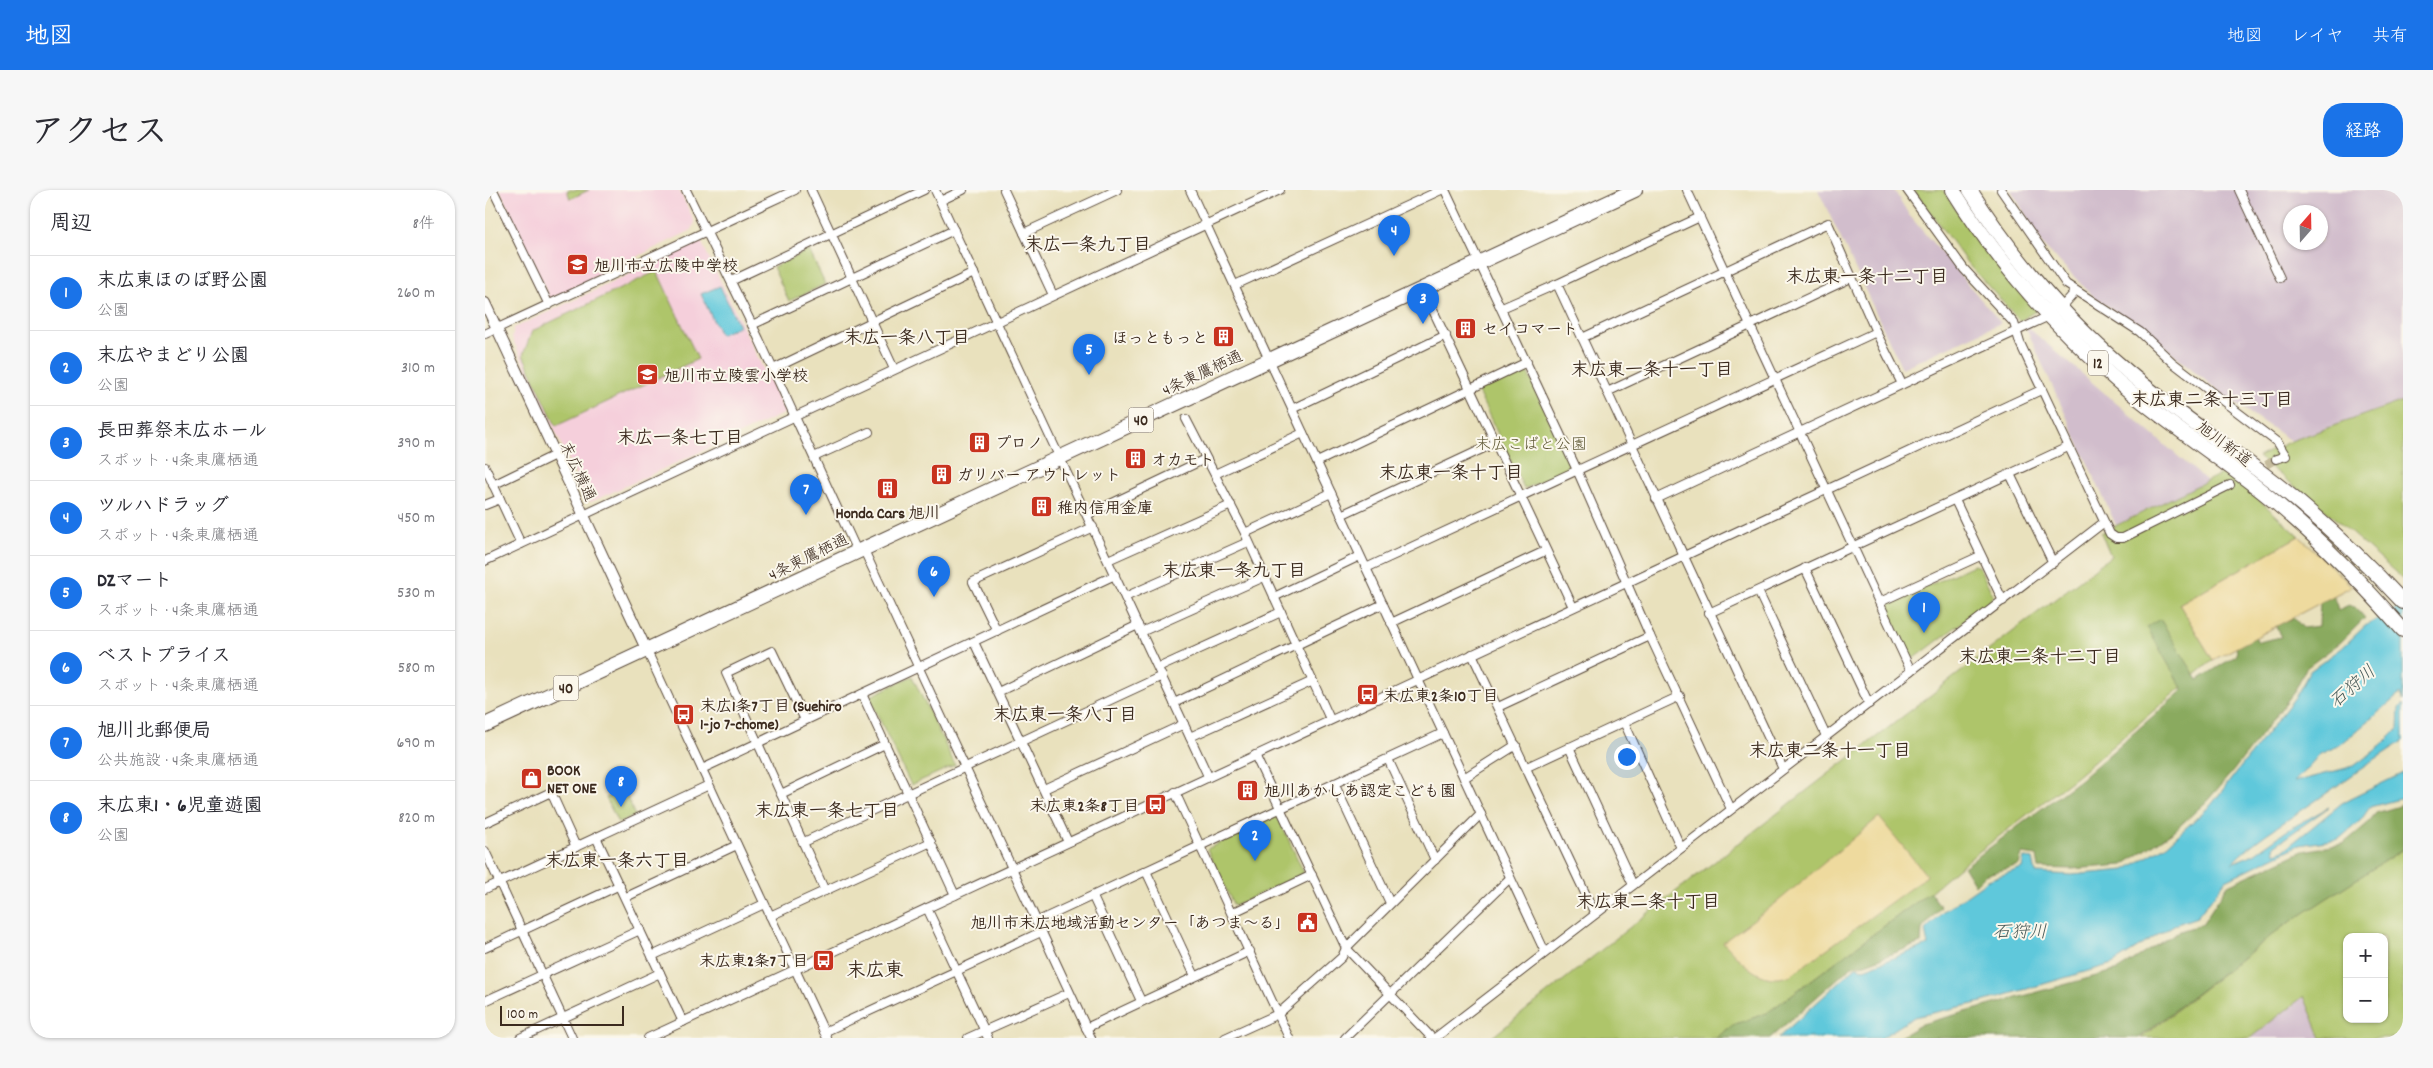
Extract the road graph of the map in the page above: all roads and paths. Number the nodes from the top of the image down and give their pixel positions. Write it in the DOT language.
graph roads {
  1 [pos="493,190"];
  2 [pos="686,190"];
  3 [pos="795,190"];
  4 [pos="811,190"];
  5 [pos="924,190"];
  6 [pos="935,190"];
  7 [pos="963,190"];
  8 [pos="1004,190"];
  9 [pos="1117,190"];
  10 [pos="1190,190"];
  11 [pos="1280,190"];
  12 [pos="1443,190"];
  13 [pos="1635,190"];
  14 [pos="1687,190"];
  15 [pos="1907,190"];
  16 [pos="1953,190"];
  17 [pos="1970,190"];
  18 [pos="2001,190"];
  19 [pos="2239,190"];
  20 [pos="941,201"];
  21 [pos="1699,217"];
  22 [pos="1206,224"];
  23 [pos="954,230"];
  24 [pos="706,231"];
  25 [pos="1024,233"];
  26 [pos="831,234"];
  27 [pos="1481,262"];
  28 [pos="1724,271"];
  29 [pos="974,273"];
  30 [pos="852,278"];
  31 [pos="1851,278"];
  32 [pos="2280,278"];
  33 [pos="731,281"];
  34 [pos="1557,284"];
  35 [pos="1235,285"];
  36 [pos="1423,289"];
  37 [pos="2076,291"];
  38 [pos="1053,295"];
  39 [pos="485,303"];
  40 [pos="549,305"];
  41 [pos="1502,308"];
  42 [pos="2061,308"];
  43 [pos="2049,316"];
  44 [pos="997,321"];
  45 [pos="872,322"];
  46 [pos="752,325"];
  47 [pos="1749,325"];
  48 [pos="497,329"];
  49 [pos="1876,332"];
  50 [pos="2017,332"];
  51 [pos="485,334"];
  52 [pos="1446,334"];
  53 [pos="1582,338"];
  54 [pos="1269,360"];
  55 [pos="1527,362"];
  56 [pos="773,369"];
  57 [pos="894,369"];
  58 [pos="1774,379"];
  59 [pos="1902,384"];
  60 [pos="1471,389"];
  61 [pos="2041,390"];
  62 [pos="1607,392"];
  63 [pos="1292,409"];
  64 [pos="795,416"];
  65 [pos="1186,419"];
  66 [pos="869,432"];
  67 [pos="1303,433"];
  68 [pos="1799,433"];
  69 [pos="1495,443"];
  70 [pos="1631,446"];
  71 [pos="2068,447"];
  72 [pos="555,455"];
  73 [pos="814,457"];
  74 [pos="1061,458"];
  75 [pos="1205,459"];
  76 [pos="2276,459"];
  77 [pos="1317,462"];
  78 [pos="485,467"];
  79 [pos="1577,470"];
  80 [pos="1215,474"];
  81 [pos="2011,474"];
  82 [pos="493,485"];
  83 [pos="2230,485"];
  84 [pos="1827,490"];
  85 [pos="1331,493"];
  86 [pos="1521,497"];
  87 [pos="500,499"];
  88 [pos="1656,499"];
  89 [pos="1955,500"];
  90 [pos="1231,505"];
  91 [pos="485,506"];
  92 [pos="583,514"];
  93 [pos="1087,515"];
  94 [pos="1341,515"];
  95 [pos="2103,523"];
  96 [pos="1093,527"];
  97 [pos="1245,534"];
  98 [pos="1248,542"];
  99 [pos="521,544"];
  100 [pos="1853,548"];
  101 [pos="860,550"];
  102 [pos="1545,551"];
  103 [pos="1360,556"];
  104 [pos="1683,556"];
  105 [pos="1980,556"];
  106 [pos="1108,560"];
  107 [pos="485,561"];
  108 [pos="2053,563"];
  109 [pos="1366,568"];
  110 [pos="1805,568"];
  111 [pos="1115,575"];
  112 [pos="1264,577"];
  113 [pos="1628,581"];
  114 [pos="1758,591"];
  115 [pos="1125,597"];
  116 [pos="1273,597"];
  117 [pos="2003,601"];
  118 [pos="1880,602"];
  119 [pos="2403,602"];
  120 [pos="1383,604"];
  121 [pos="1573,607"];
  122 [pos="1281,612"];
  123 [pos="1709,613"];
  124 [pos="1391,623"];
  125 [pos="1140,629"];
  126 [pos="2403,630"];
  127 [pos="997,631"];
  128 [pos="1650,636"];
  129 [pos="974,642"];
  130 [pos="1297,646"];
  131 [pos="647,651"];
  132 [pos="1472,654"];
  133 [pos="919,668"];
  134 [pos="1158,668"];
  135 [pos="1911,671"];
  136 [pos="1162,676"];
  137 [pos="1417,680"];
  138 [pos="1313,681"];
  139 [pos="998,692"];
  140 [pos="862,694"];
  141 [pos="1680,696"];
  142 [pos="1174,703"];
  143 [pos="1869,704"];
  144 [pos="1498,707"];
  145 [pos="1330,719"];
  146 [pos="805,720"];
  147 [pos="1624,722"];
  148 [pos="1184,724"];
  149 [pos="485,726"];
  150 [pos="1443,733"];
  151 [pos="1826,736"];
  152 [pos="1190,737"];
  153 [pos="1020,740"];
  154 [pos="757,743"];
  155 [pos="885,744"];
  156 [pos="1516,745"];
  157 [pos="1569,747"];
  158 [pos="1255,755"];
  159 [pos="1388,758"];
  160 [pos="964,767"];
  161 [pos="1527,767"];
  162 [pos="702,769"];
  163 [pos="1783,769"];
  164 [pos="1209,776"];
  165 [pos="1464,778"];
  166 [pos="1334,784"];
  167 [pos="709,785"];
  168 [pos="1044,789"];
  169 [pos="1175,792"];
  170 [pos="907,793"];
  171 [pos="781,794"];
  172 [pos="1281,808"];
  173 [pos="1731,809"];
  174 [pos="1481,814"];
  175 [pos="485,823"];
  176 [pos="596,837"];
  177 [pos="804,842"];
  178 [pos="931,842"];
  179 [pos="1068,842"];
  180 [pos="737,844"];
  181 [pos="1200,845"];
  182 [pos="576,846"];
  183 [pos="1681,848"];
  184 [pos="485,851"];
  185 [pos="1435,860"];
  186 [pos="1012,868"];
  187 [pos="1146,871"];
  188 [pos="1312,875"];
  189 [pos="1510,878"];
  190 [pos="500,882"];
  191 [pos="620,885"];
  192 [pos="1633,885"];
  193 [pos="485,889"];
  194 [pos="825,891"];
  195 [pos="955,895"];
  196 [pos="626,897"];
  197 [pos="1093,897"];
  198 [pos="1390,903"];
  199 [pos="764,904"];
  200 [pos="927,908"];
  201 [pos="1232,912"];
  202 [pos="1595,914"];
  203 [pos="770,916"];
  204 [pos="1037,922"];
  205 [pos="524,930"];
  206 [pos="641,930"];
  207 [pos="1041,932"];
  208 [pos="485,948"];
  209 [pos="1347,948"];
  210 [pos="1250,951"];
  211 [pos="1545,952"];
  212 [pos="652,956"];
  213 [pos="794,970"];
  214 [pos="956,971"];
  215 [pos="660,973"];
  216 [pos="543,974"];
  217 [pos="1195,976"];
  218 [pos="1069,993"];
  219 [pos="1390,994"];
  220 [pos="1141,1001"];
  221 [pos="485,1002"];
  222 [pos="1278,1014"];
  223 [pos="563,1018"];
  224 [pos="683,1022"];
  225 [pos="1086,1028"];
  226 [pos="987,1034"];
  227 [pos="825,1036"];
  228 [pos="520,1038"];
  229 [pos="572,1038"];
  230 [pos="648,1038"];
  231 [pos="968,1038"];
  232 [pos="1091,1038"];
  233 [pos="1225,1038"];
  234 [pos="1289,1038"];
  235 [pos="1345,1038"];
  236 [pos="1433,1038"];
  1 -- 40 [label="street"];
  2 -- 24 [label="street"];
  3 -- 24 [label="street"];
  4 -- 26 [label="street"];
  5 -- 26 [label="street"];
  6 -- 20 [label="street"];
  7 -- 20 [label="street"];
  8 -- 25 [label="street"];
  9 -- 25 [label="street"];
  10 -- 22 [label="street"];
  11 -- 22 [label="street"];
  12 -- 27 [label="street"];
  12 -- 35 [label="street"];
  13 -- 27 [label="highway, 4条東鷹栖通 / 40"];
  14 -- 21 [label="street"];
  15 -- 50 [label="street"];
  16 -- 43 [label="highway, 旭川新道 / 12"];
  17 -- 42 [label="highway, 旭川新道 / 12"];
  18 -- 37 [label="street"];
  19 -- 32 [label="street"];
  20 -- 23 [label="street"];
  21 -- 28 [label="street"];
  21 -- 34 [label="street"];
  22 -- 35 [label="street"];
  22 -- 38 [label="street"];
  23 -- 29 [label="street"];
  23 -- 30 [label="street"];
  24 -- 33 [label="street"];
  24 -- 40 [label="street"];
  25 -- 38 [label="street"];
  26 -- 30 [label="street"];
  26 -- 33 [label="street"];
  27 -- 36 [label="highway, 4条東鷹栖通 / 40"];
  27 -- 41 [label="street"];
  28 -- 31 [label="street"];
  28 -- 47 [label="street"];
  28 -- 53 [label="street"];
  29 -- 44 [label="street"];
  29 -- 45 [label="street"];
  30 -- 45 [label="street"];
  30 -- 46 [label="street"];
  31 -- 47 [label="street"];
  31 -- 49 [label="street"];
  33 -- 46 [label="street"];
  34 -- 41 [label="street"];
  34 -- 53 [label="street"];
  35 -- 54 [label="street"];
  36 -- 52 [label="street"];
  36 -- 54 [label="highway, 4条東鷹栖通 / 40"];
  37 -- 42 [label="street"];
  37 -- 76 [label="street"];
  38 -- 44 [label="street"];
  39 -- 48 [label="street, 末広横通"];
  40 -- 48 [label="street"];
  41 -- 55 [label="street"];
  42 -- 119 [label="highway, 旭川新道 / 12"];
  43 -- 50 [label="street"];
  43 -- 126 [label="highway, 旭川新道 / 12"];
  44 -- 57 [label="street"];
  44 -- 74 [label="street"];
  45 -- 56 [label="street"];
  45 -- 57 [label="street"];
  46 -- 56 [label="street"];
  47 -- 58 [label="street"];
  47 -- 62 [label="street"];
  48 -- 51 [label="street"];
  48 -- 72 [label="street, 末広横通"];
  49 -- 58 [label="street"];
  49 -- 59 [label="street"];
  50 -- 59 [label="street"];
  50 -- 61 [label="street"];
  52 -- 60 [label="street"];
  52 -- 63 [label="street"];
  53 -- 62 [label="street"];
  54 -- 63 [label="street"];
  54 -- 74 [label="highway, 4条東鷹栖通 / 40"];
  55 -- 60 [label="street"];
  55 -- 79 [label="street"];
  56 -- 64 [label="street"];
  57 -- 64 [label="street"];
  58 -- 68 [label="street"];
  58 -- 70 [label="street"];
  59 -- 68 [label="street"];
  60 -- 69 [label="street"];
  60 -- 77 [label="street"];
  61 -- 71 [label="street"];
  61 -- 84 [label="street"];
  62 -- 70 [label="street"];
  63 -- 67 [label="street"];
  64 -- 73 [label="street"];
  64 -- 92 [label="street"];
  65 -- 75 [label="street"];
  66 -- 73 [label="street"];
  67 -- 77 [label="street"];
  67 -- 80 [label="street"];
  68 -- 84 [label="street"];
  68 -- 88 [label="street"];
  69 -- 86 [label="street"];
  69 -- 94 [label="street"];
  70 -- 79 [label="street"];
  70 -- 88 [label="street"];
  71 -- 81 [label="street"];
  71 -- 95 [label="street"];
  72 -- 82 [label="street"];
  72 -- 92 [label="street, 末広横通"];
  73 -- 101 [label="street"];
  74 -- 93 [label="street"];
  74 -- 101 [label="highway, 4条東鷹栖通 / 40"];
  75 -- 80 [label="street"];
  75 -- 93 [label="street"];
  77 -- 85 [label="street"];
  78 -- 82 [label="street"];
  79 -- 86 [label="street"];
  79 -- 113 [label="street"];
  80 -- 90 [label="street"];
  81 -- 89 [label="street"];
  81 -- 108 [label="street"];
  82 -- 87 [label="street"];
  83 -- 95 [label="street"];
  84 -- 100 [label="street"];
  84 -- 104 [label="street"];
  85 -- 94 [label="street"];
  85 -- 97 [label="street"];
  86 -- 102 [label="street"];
  86 -- 109 [label="street"];
  87 -- 91 [label="street"];
  87 -- 99 [label="street"];
  88 -- 104 [label="street"];
  89 -- 100 [label="street"];
  89 -- 105 [label="street"];
  90 -- 97 [label="street"];
  90 -- 106 [label="street"];
  92 -- 99 [label="street"];
  92 -- 131 [label="street, 末広横通"];
  93 -- 96 [label="street"];
  94 -- 103 [label="street"];
  95 -- 108 [label="street"];
  96 -- 106 [label="street"];
  96 -- 127 [label="street"];
  97 -- 98 [label="street"];
  98 -- 112 [label="street"];
  98 -- 115 [label="street"];
  99 -- 107 [label="street"];
  100 -- 110 [label="street"];
  100 -- 118 [label="street"];
  101 -- 131 [label="highway, 4条東鷹栖通 / 40"];
  101 -- 133 [label="street"];
  102 -- 121 [label="street"];
  102 -- 124 [label="street"];
  103 -- 109 [label="street"];
  103 -- 116 [label="street"];
  104 -- 113 [label="street"];
  104 -- 123 [label="street"];
  105 -- 117 [label="street"];
  105 -- 118 [label="street"];
  106 -- 111 [label="street"];
  108 -- 117 [label="street"];
  109 -- 120 [label="street"];
  110 -- 114 [label="street"];
  110 -- 143 [label="street"];
  111 -- 115 [label="street"];
  111 -- 127 [label="street"];
  112 -- 116 [label="street"];
  112 -- 125 [label="street"];
  113 -- 121 [label="street"];
  113 -- 128 [label="street"];
  114 -- 123 [label="street"];
  114 -- 151 [label="street"];
  115 -- 125 [label="street"];
  116 -- 122 [label="street"];
  117 -- 135 [label="street"];
  118 -- 135 [label="street"];
  120 -- 124 [label="street"];
  120 -- 130 [label="street"];
  121 -- 132 [label="street"];
  122 -- 130 [label="street"];
  122 -- 134 [label="street"];
  123 -- 163 [label="street"];
  124 -- 137 [label="street"];
  125 -- 134 [label="street"];
  125 -- 139 [label="street"];
  127 -- 129 [label="street"];
  128 -- 141 [label="street"];
  128 -- 144 [label="street"];
  129 -- 133 [label="street"];
  129 -- 139 [label="street"];
  130 -- 138 [label="street"];
  130 -- 142 [label="street"];
  131 -- 149 [label="highway, 4条東鷹栖通 / 40"];
  131 -- 162 [label="street"];
  132 -- 137 [label="street"];
  132 -- 144 [label="street"];
  133 -- 140 [label="street"];
  133 -- 160 [label="street"];
  134 -- 136 [label="street"];
  135 -- 143 [label="street"];
  136 -- 142 [label="street"];
  136 -- 153 [label="street"];
  137 -- 145 [label="street"];
  137 -- 150 [label="street"];
  138 -- 145 [label="street"];
  138 -- 152 [label="street"];
  139 -- 153 [label="street"];
  140 -- 146 [label="street"];
  140 -- 155 [label="street"];
  141 -- 147 [label="street"];
  141 -- 173 [label="street"];
  142 -- 148 [label="street"];
  143 -- 151 [label="street"];
  144 -- 156 [label="street"];
  145 -- 158 [label="street"];
  146 -- 154 [label="street"];
  146 -- 154 [label="street"];
  147 -- 157 [label="street"];
  147 -- 183 [label="street"];
  148 -- 152 [label="street"];
  148 -- 168 [label="street"];
  150 -- 159 [label="street"];
  150 -- 165 [label="street"];
  151 -- 163 [label="street"];
  152 -- 164 [label="street"];
  153 -- 160 [label="street"];
  153 -- 168 [label="street"];
  154 -- 162 [label="street"];
  154 -- 171 [label="street"];
  155 -- 170 [label="street"];
  155 -- 171 [label="street"];
  156 -- 161 [label="street"];
  156 -- 165 [label="street"];
  157 -- 161 [label="street"];
  157 -- 192 [label="street"];
  158 -- 164 [label="street"];
  158 -- 172 [label="street"];
  159 -- 166 [label="street"];
  159 -- 185 [label="street"];
  160 -- 170 [label="street"];
  160 -- 186 [label="street"];
  161 -- 202 [label="street"];
  162 -- 167 [label="street"];
  163 -- 173 [label="street"];
  164 -- 169 [label="street"];
  165 -- 174 [label="street"];
  166 -- 172 [label="street"];
  166 -- 198 [label="street"];
  167 -- 176 [label="street"];
  167 -- 180 [label="street"];
  168 -- 179 [label="street"];
  169 -- 179 [label="street"];
  169 -- 181 [label="street"];
  170 -- 177 [label="street"];
  170 -- 178 [label="street"];
  171 -- 177 [label="street"];
  172 -- 181 [label="street"];
  172 -- 188 [label="street"];
  173 -- 183 [label="street"];
  174 -- 185 [label="street"];
  174 -- 189 [label="street"];
  175 -- 182 [label="street"];
  176 -- 182 [label="street"];
  176 -- 191 [label="street"];
  177 -- 194 [label="street"];
  178 -- 194 [label="street"];
  178 -- 195 [label="street"];
  179 -- 186 [label="street"];
  180 -- 196 [label="street"];
  180 -- 199 [label="street"];
  181 -- 187 [label="street"];
  181 -- 201 [label="street"];
  182 -- 190 [label="street"];
  183 -- 192 [label="street"];
  184 -- 190 [label="street"];
  185 -- 198 [label="street"];
  186 -- 195 [label="street"];
  186 -- 204 [label="street"];
  187 -- 197 [label="street"];
  187 -- 217 [label="street"];
  188 -- 201 [label="street"];
  188 -- 209 [label="street"];
  189 -- 211 [label="street"];
  189 -- 219 [label="street"];
  190 -- 193 [label="street"];
  190 -- 205 [label="street"];
  191 -- 196 [label="street"];
  191 -- 205 [label="street"];
  192 -- 202 [label="street"];
  194 -- 203 [label="street"];
  195 -- 200 [label="street"];
  196 -- 206 [label="street"];
  197 -- 204 [label="street"];
  197 -- 220 [label="street"];
  198 -- 209 [label="street"];
  199 -- 203 [label="street"];
  199 -- 212 [label="street"];
  200 -- 213 [label="street"];
  200 -- 214 [label="street"];
  201 -- 210 [label="street"];
  202 -- 211 [label="street"];
  203 -- 213 [label="street"];
  204 -- 207 [label="street"];
  205 -- 208 [label="street"];
  205 -- 216 [label="street"];
  206 -- 212 [label="street"];
  206 -- 216 [label="street"];
  207 -- 214 [label="street"];
  207 -- 218 [label="street"];
  209 -- 219 [label="street"];
  209 -- 222 [label="street"];
  210 -- 217 [label="street"];
  210 -- 222 [label="street"];
  211 -- 236 [label="street"];
  212 -- 215 [label="street"];
  213 -- 224 [label="street"];
  213 -- 227 [label="street"];
  214 -- 226 [label="street"];
  214 -- 227 [label="street"];
  215 -- 223 [label="street"];
  215 -- 224 [label="street"];
  216 -- 221 [label="street"];
  216 -- 223 [label="street"];
  217 -- 220 [label="street"];
  218 -- 225 [label="street"];
  218 -- 226 [label="street"];
  219 -- 235 [label="street"];
  219 -- 236 [label="street"];
  220 -- 225 [label="street"];
  222 -- 233 [label="street"];
  222 -- 234 [label="street"];
  223 -- 228 [label="street"];
  223 -- 229 [label="street"];
  224 -- 230 [label="street"];
  225 -- 232 [label="street"];
  226 -- 231 [label="street"];
}
